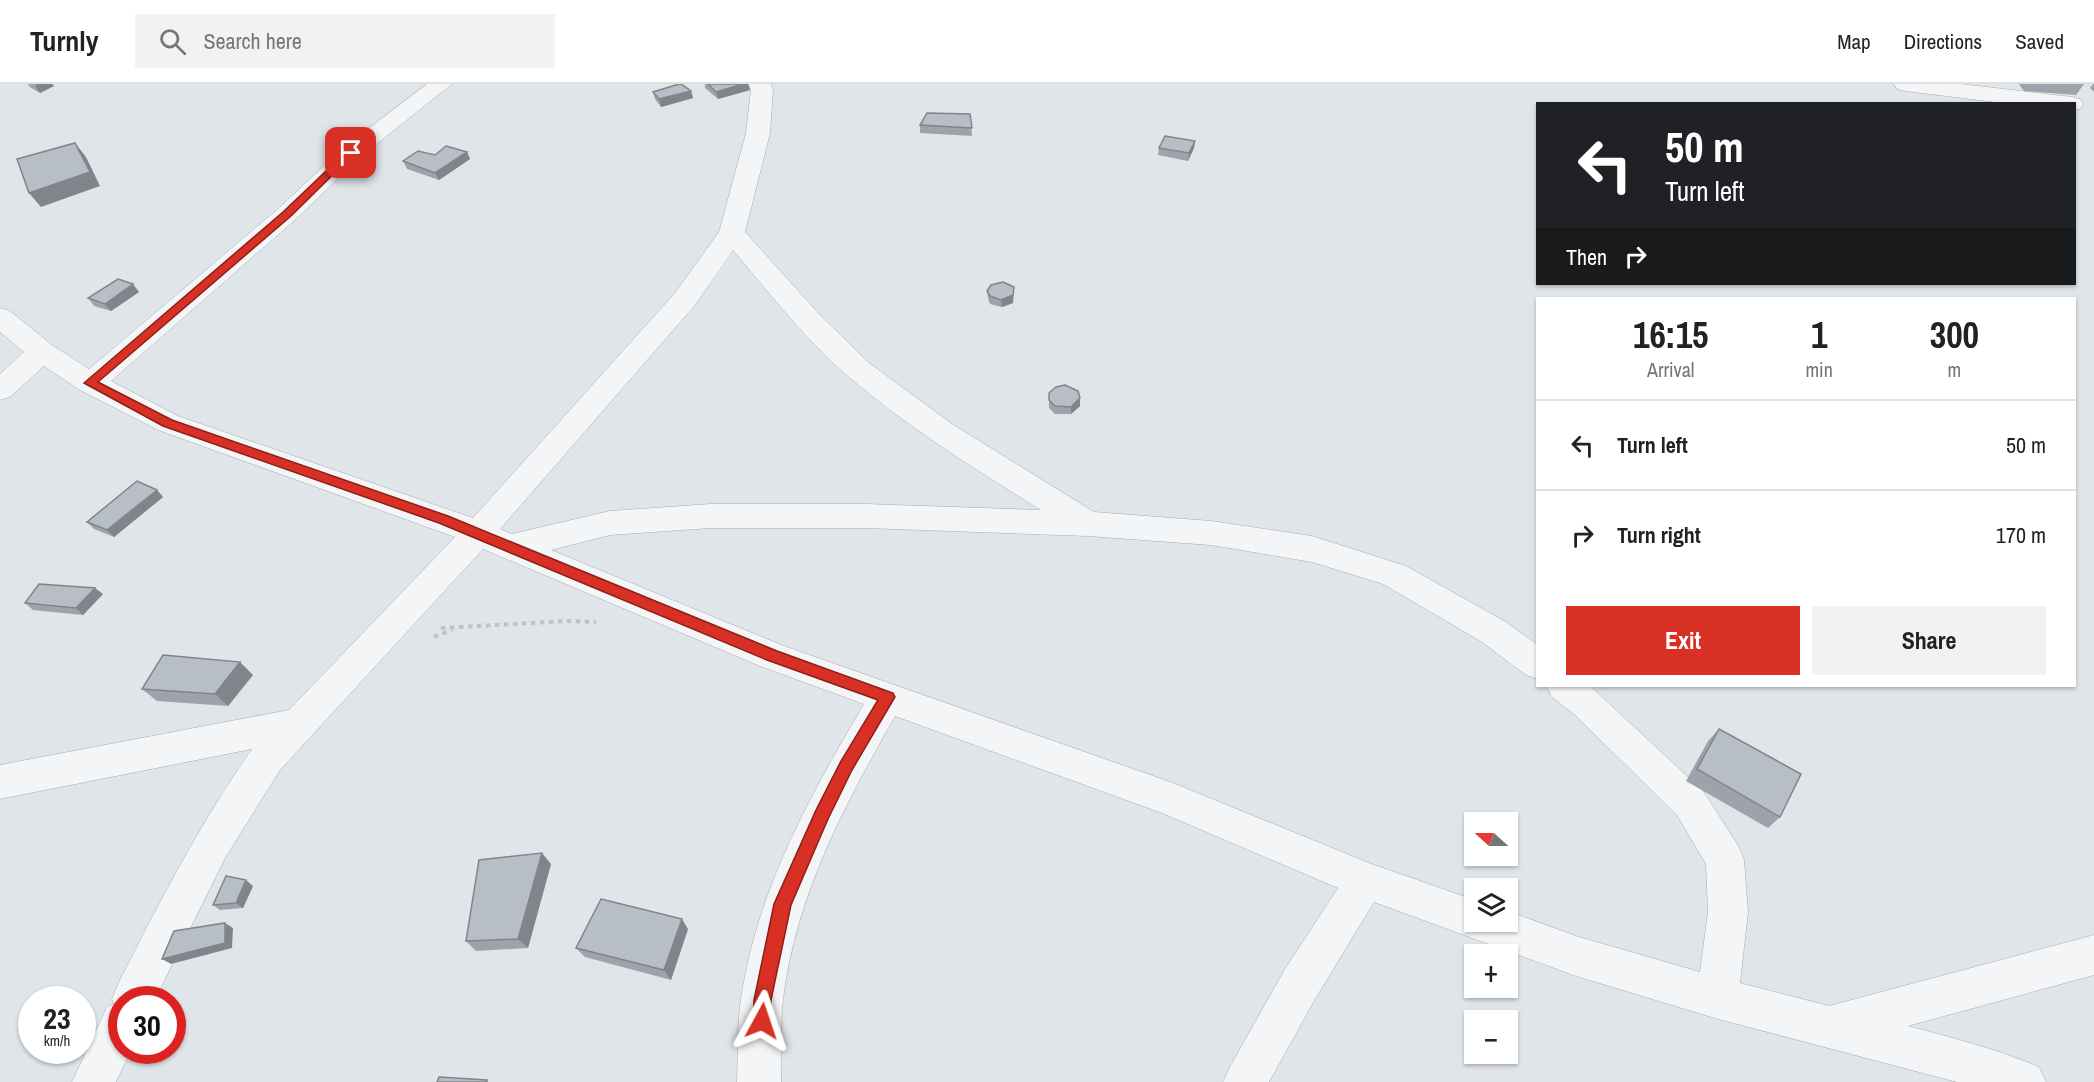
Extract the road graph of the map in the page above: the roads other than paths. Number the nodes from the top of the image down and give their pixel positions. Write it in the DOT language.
graph roads {
  1 [pos="441,84"];
  2 [pos="760,84"];
  3 [pos="1905,84"];
  4 [pos="2056,102"];
  5 [pos="2076,104"];
  6 [pos="2094,106"];
  7 [pos="732,232"];
  8 [pos="0,317"];
  9 [pos="42,352"];
  10 [pos="90,383"];
  11 [pos="0,390"];
  12 [pos="1088,524"];
  13 [pos="494,540"];
  14 [pos="1536,664"];
  15 [pos="1565,687"];
  16 [pos="887,697"];
  17 [pos="298,724"];
  18 [pos="0,782"];
  19 [pos="1365,880"];
  20 [pos="1464,915"];
  21 [pos="1510,932"];
  22 [pos="2094,955"];
  23 [pos="140,986"];
  24 [pos="1718,998"];
  25 [pos="1829,1027"];
  26 [pos="108,1052"];
  27 [pos="94,1082"];
  28 [pos="759,1082"];
  29 [pos="1245,1082"];
  30 [pos="2024,1082"];
  1 -- 10 [label="street"];
  2 -- 7 [label="street"];
  3 -- 4 [label="street"];
  5 -- 6 [label="street"];
  7 -- 12 [label="street"];
  7 -- 13 [label="street"];
  8 -- 9 [label="street"];
  9 -- 10 [label="street"];
  9 -- 11 [label="street"];
  10 -- 13 [label="street"];
  12 -- 13 [label="street"];
  12 -- 14 [label="street"];
  13 -- 16 [label="street"];
  13 -- 17 [label="street"];
  15 -- 24 [label="street"];
  16 -- 19 [label="street"];
  16 -- 28 [label="street"];
  17 -- 18 [label="street"];
  17 -- 23 [label="street"];
  19 -- 20 [label="street"];
  19 -- 29 [label="street"];
  21 -- 24 [label="street"];
  22 -- 25 [label="street"];
  24 -- 25 [label="street"];
  25 -- 30 [label="street"];
  26 -- 27 [label="street"];
}
